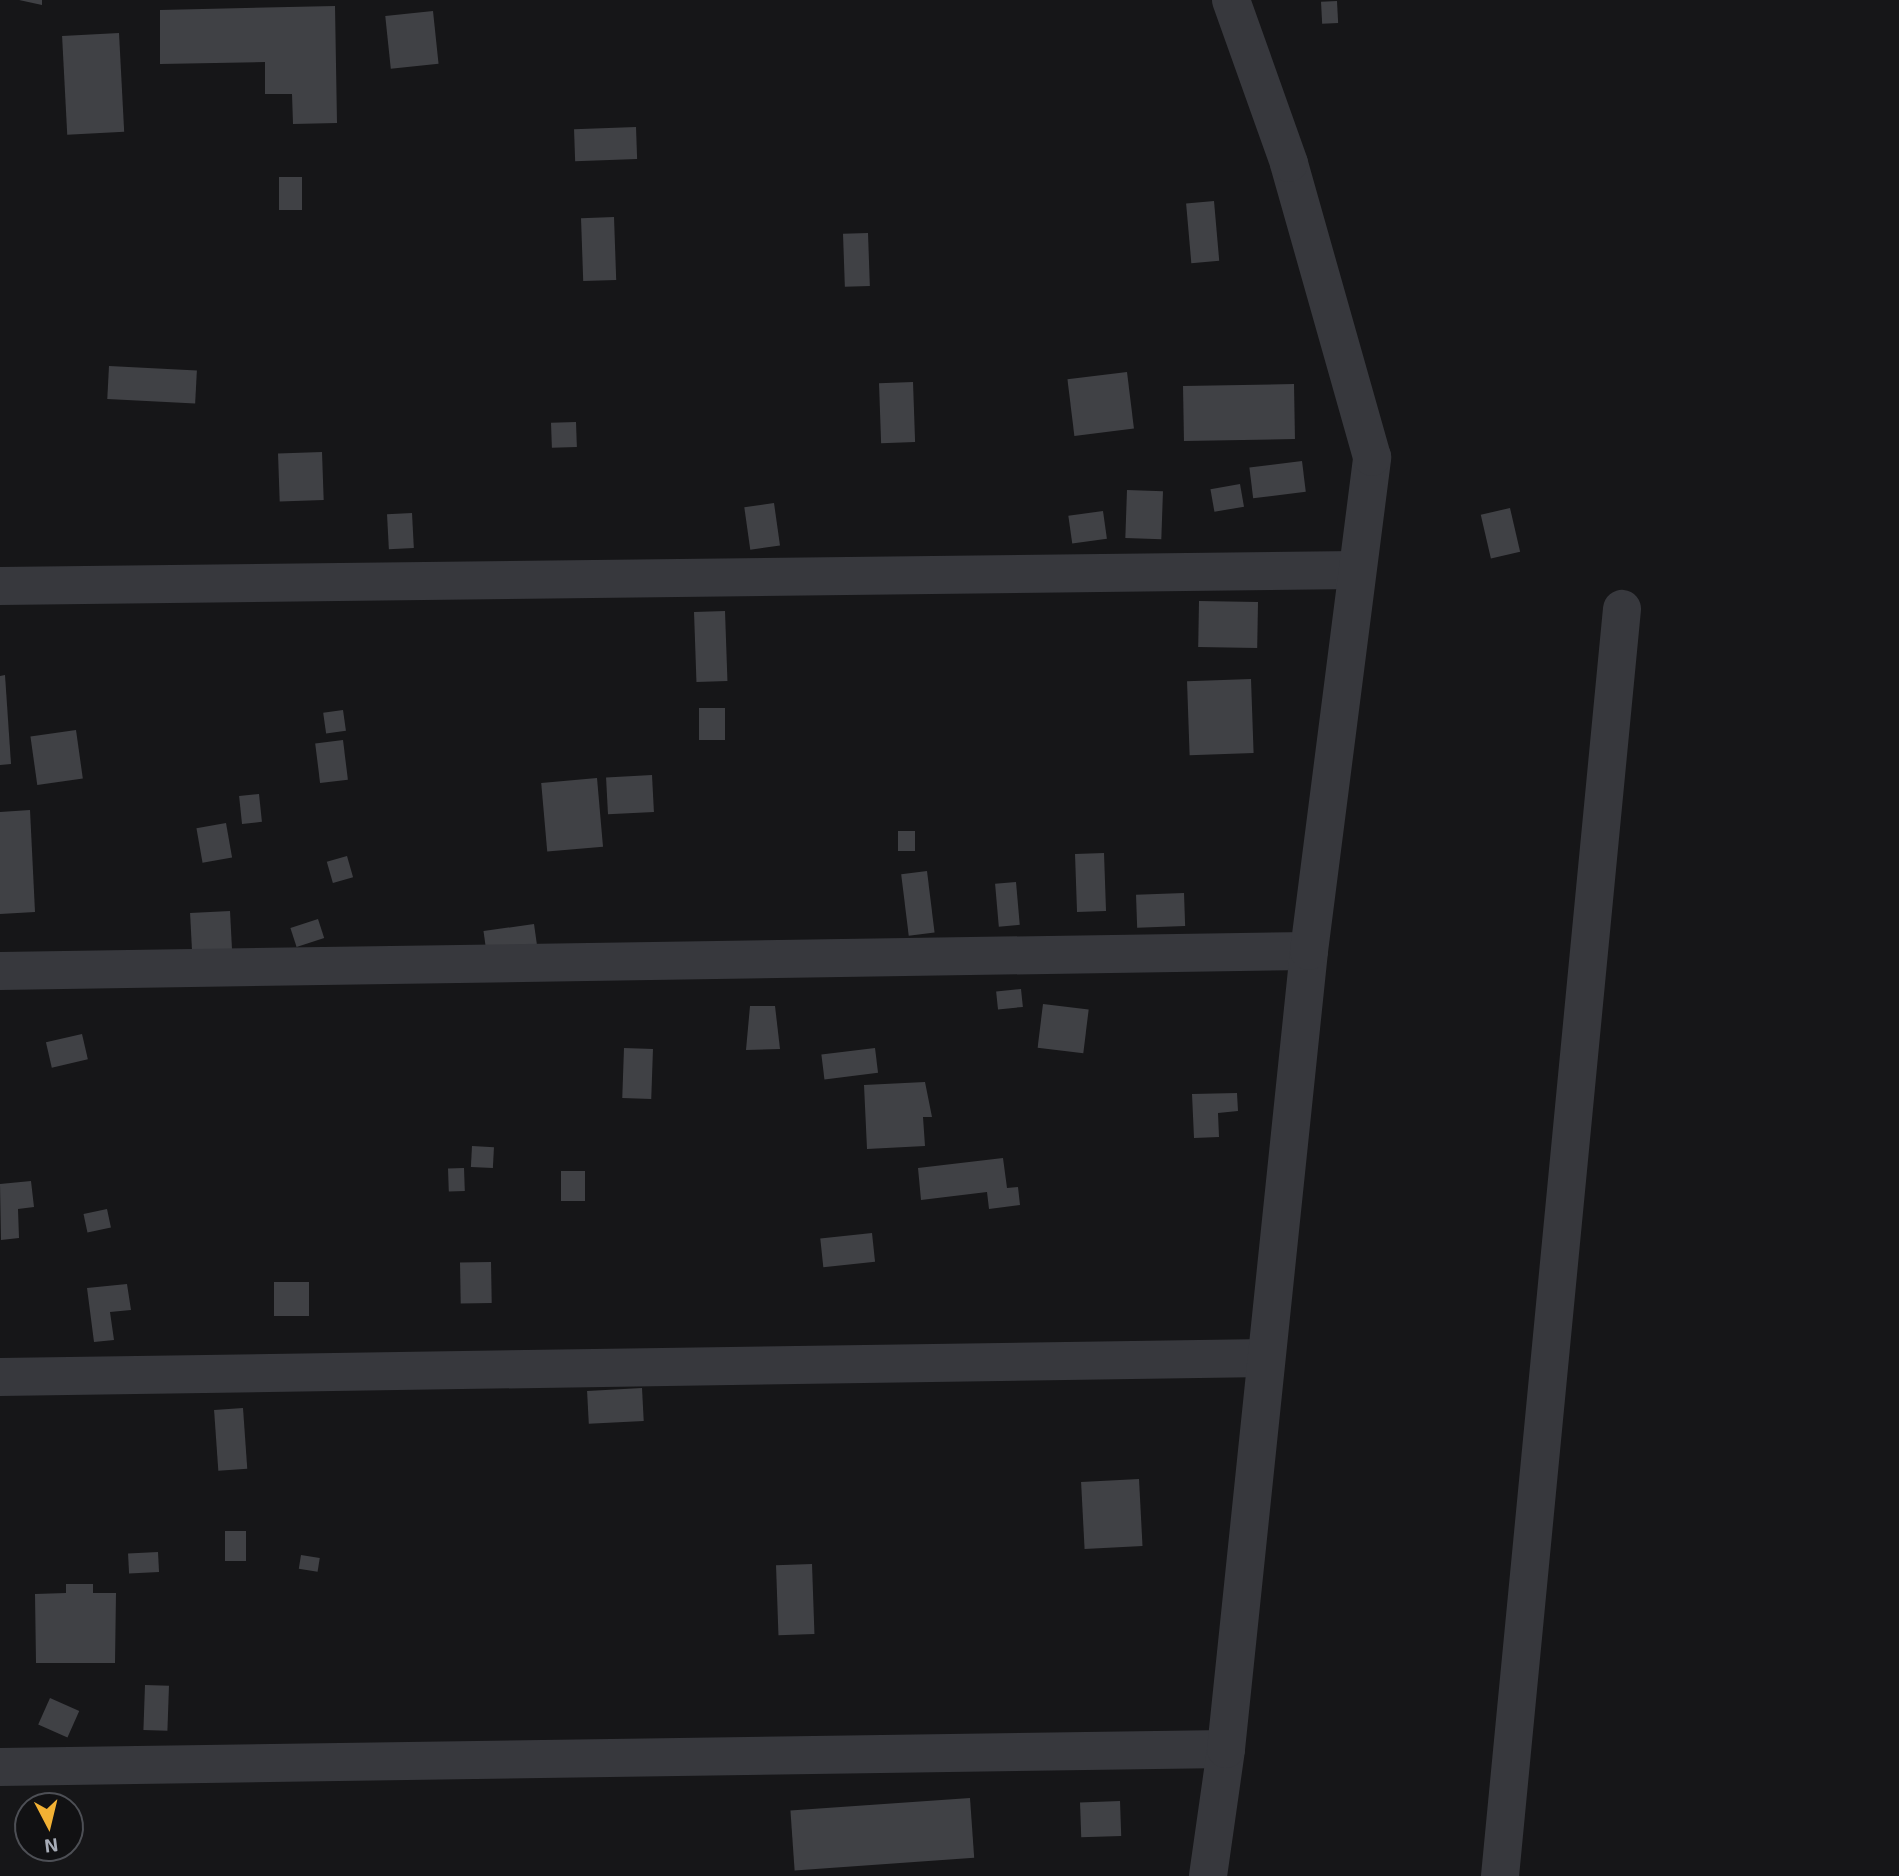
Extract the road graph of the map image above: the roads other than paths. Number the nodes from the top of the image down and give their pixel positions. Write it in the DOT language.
graph roads {
  1 [pos="1231,0"];
  2 [pos="1356,570"];
  3 [pos="0,586"];
  4 [pos="1622,609"];
  5 [pos="1309,951"];
  6 [pos="0,971"];
  7 [pos="1266,1358"];
  8 [pos="0,1377"];
  9 [pos="1226,1749"];
  10 [pos="0,1767"];
  11 [pos="1208,1876"];
  12 [pos="1500,1876"];
  1 -- 2 [label="street"];
  2 -- 3 [label="street"];
  2 -- 5 [label="street"];
  4 -- 12 [label="street"];
  5 -- 6 [label="street"];
  5 -- 7 [label="street"];
  7 -- 8 [label="street"];
  7 -- 9 [label="street"];
  9 -- 10 [label="street"];
  9 -- 11 [label="street"];
}
